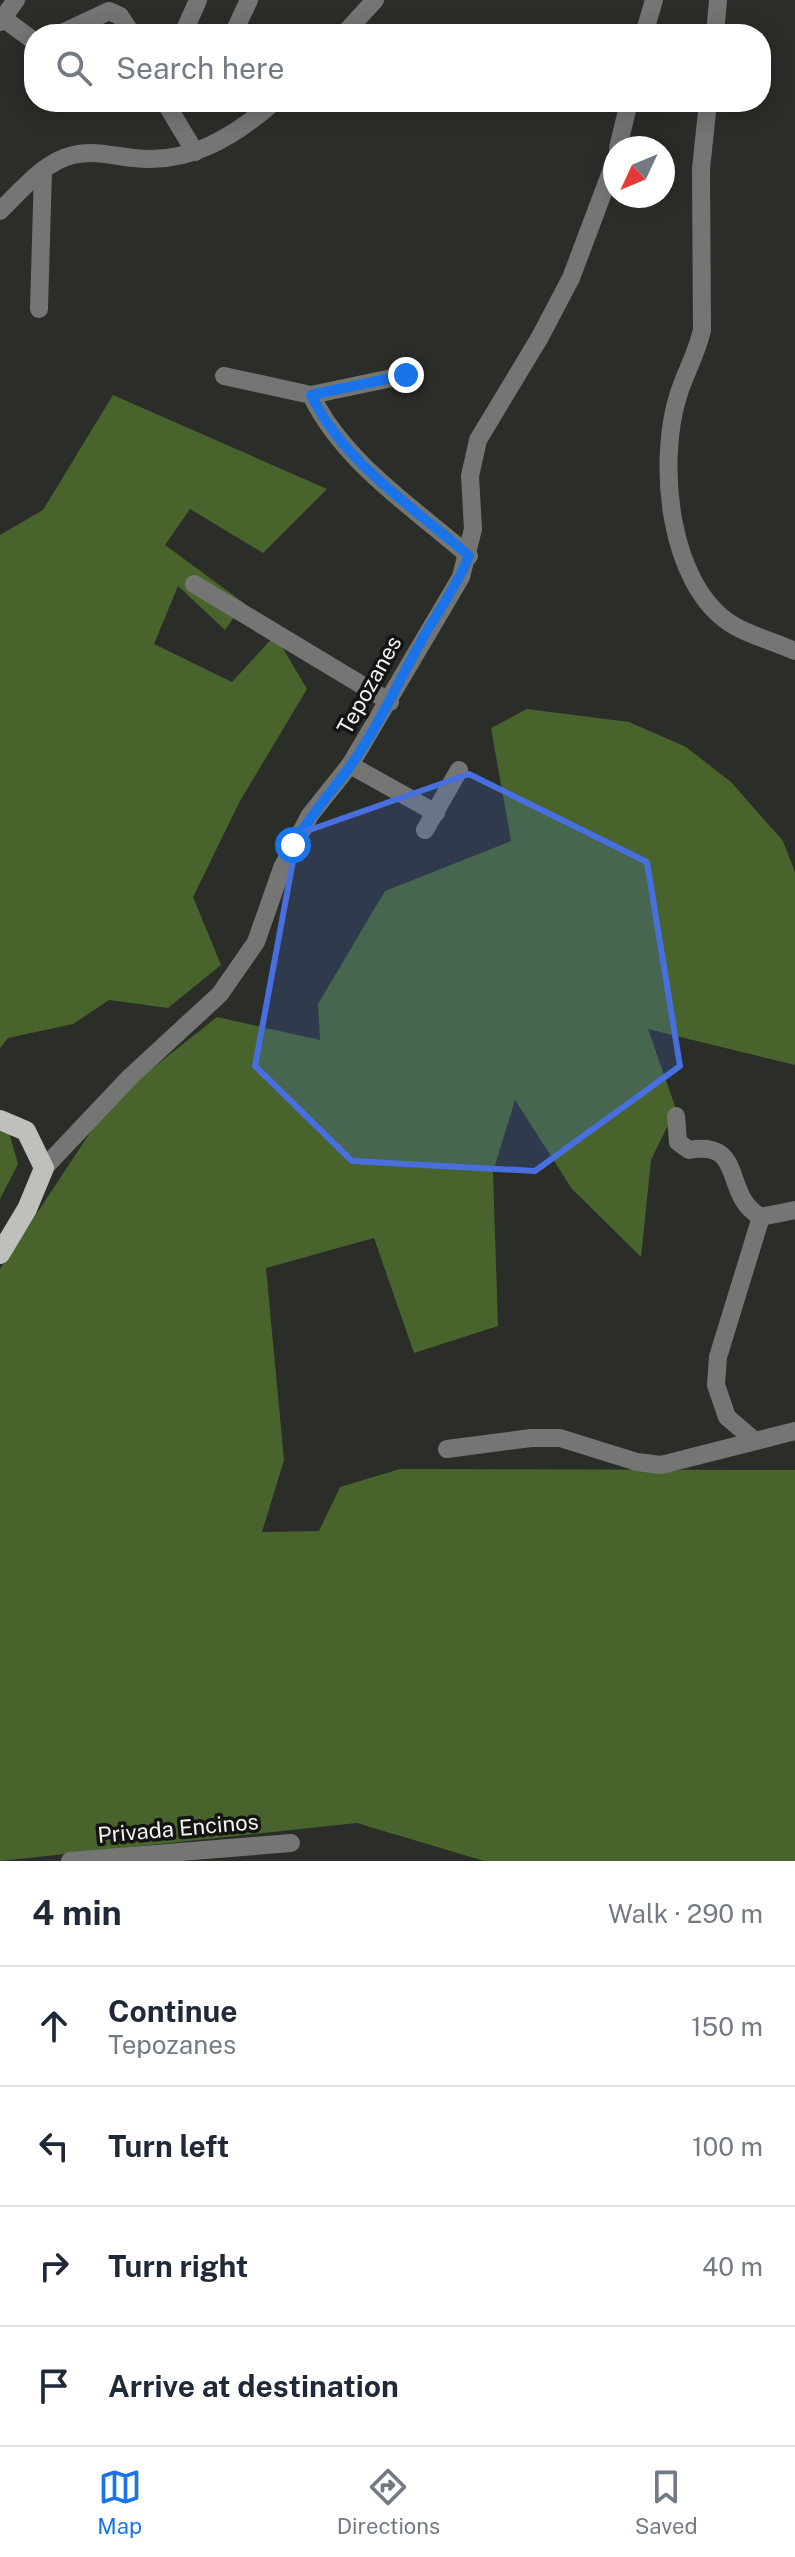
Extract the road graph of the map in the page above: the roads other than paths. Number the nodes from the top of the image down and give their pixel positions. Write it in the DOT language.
graph roads {
  1 [pos="16,0"];
  2 [pos="198,0"];
  3 [pos="249,0"];
  4 [pos="375,0"];
  5 [pos="654,0"];
  6 [pos="718,0"];
  7 [pos="1,18"];
  8 [pos="81,24"];
  9 [pos="125,24"];
  10 [pos="187,24"];
  11 [pos="240,24"];
  12 [pos="353,24"];
  13 [pos="647,24"];
  14 [pos="716,24"];
  15 [pos="24,34"];
  16 [pos="173,112"];
  17 [pos="260,112"];
  18 [pos="627,112"];
  19 [pos="707,112"];
  20 [pos="621,136"];
  21 [pos="195,152"];
  22 [pos="43,170"];
  23 [pos="603,193"];
  24 [pos="0,211"];
  25 [pos="39,309"];
  26 [pos="406,375"];
  27 [pos="224,376"];
  28 [pos="311,395"];
  29 [pos="469,556"];
  30 [pos="194,584"];
  31 [pos="795,651"];
  32 [pos="390,702"];
  33 [pos="350,765"];
  34 [pos="459,770"];
  35 [pos="436,813"];
  36 [pos="425,830"];
  37 [pos="676,1116"];
  38 [pos="0,1120"];
  39 [pos="44,1168"];
  40 [pos="795,1210"];
  41 [pos="761,1217"];
  42 [pos="0,1254"];
  43 [pos="795,1431"];
  44 [pos="755,1441"];
  45 [pos="447,1449"];
  46 [pos="291,1843"];
  47 [pos="70,1861"];
  1 -- 7 [label="street"];
  2 -- 10 [label="street"];
  3 -- 11 [label="street"];
  4 -- 12 [label="street"];
  5 -- 13 [label="street"];
  6 -- 14 [label="street"];
  7 -- 15 [label="street"];
  8 -- 9 [label="street"];
  16 -- 21 [label="street"];
  17 -- 21 [label="street"];
  18 -- 20 [label="street"];
  19 -- 31 [label="street"];
  21 -- 22 [label="street"];
  22 -- 24 [label="street"];
  22 -- 25 [label="street"];
  23 -- 29 [label="street, Tepozanes"];
  26 -- 28 [label="street"];
  27 -- 28 [label="street"];
  28 -- 29 [label="street"];
  29 -- 32 [label="street, Tepozanes"];
  30 -- 32 [label="street"];
  32 -- 33 [label="street, Tepozanes"];
  33 -- 35 [label="street"];
  33 -- 39 [label="street, Tepozanes"];
  34 -- 35 [label="street"];
  35 -- 36 [label="street"];
  37 -- 41 [label="street"];
  38 -- 39 [label="main road"];
  39 -- 42 [label="main road"];
  40 -- 41 [label="street"];
  41 -- 44 [label="street"];
  43 -- 44 [label="street"];
  44 -- 45 [label="street"];
  46 -- 47 [label="street, Privada Encinos"];
}
